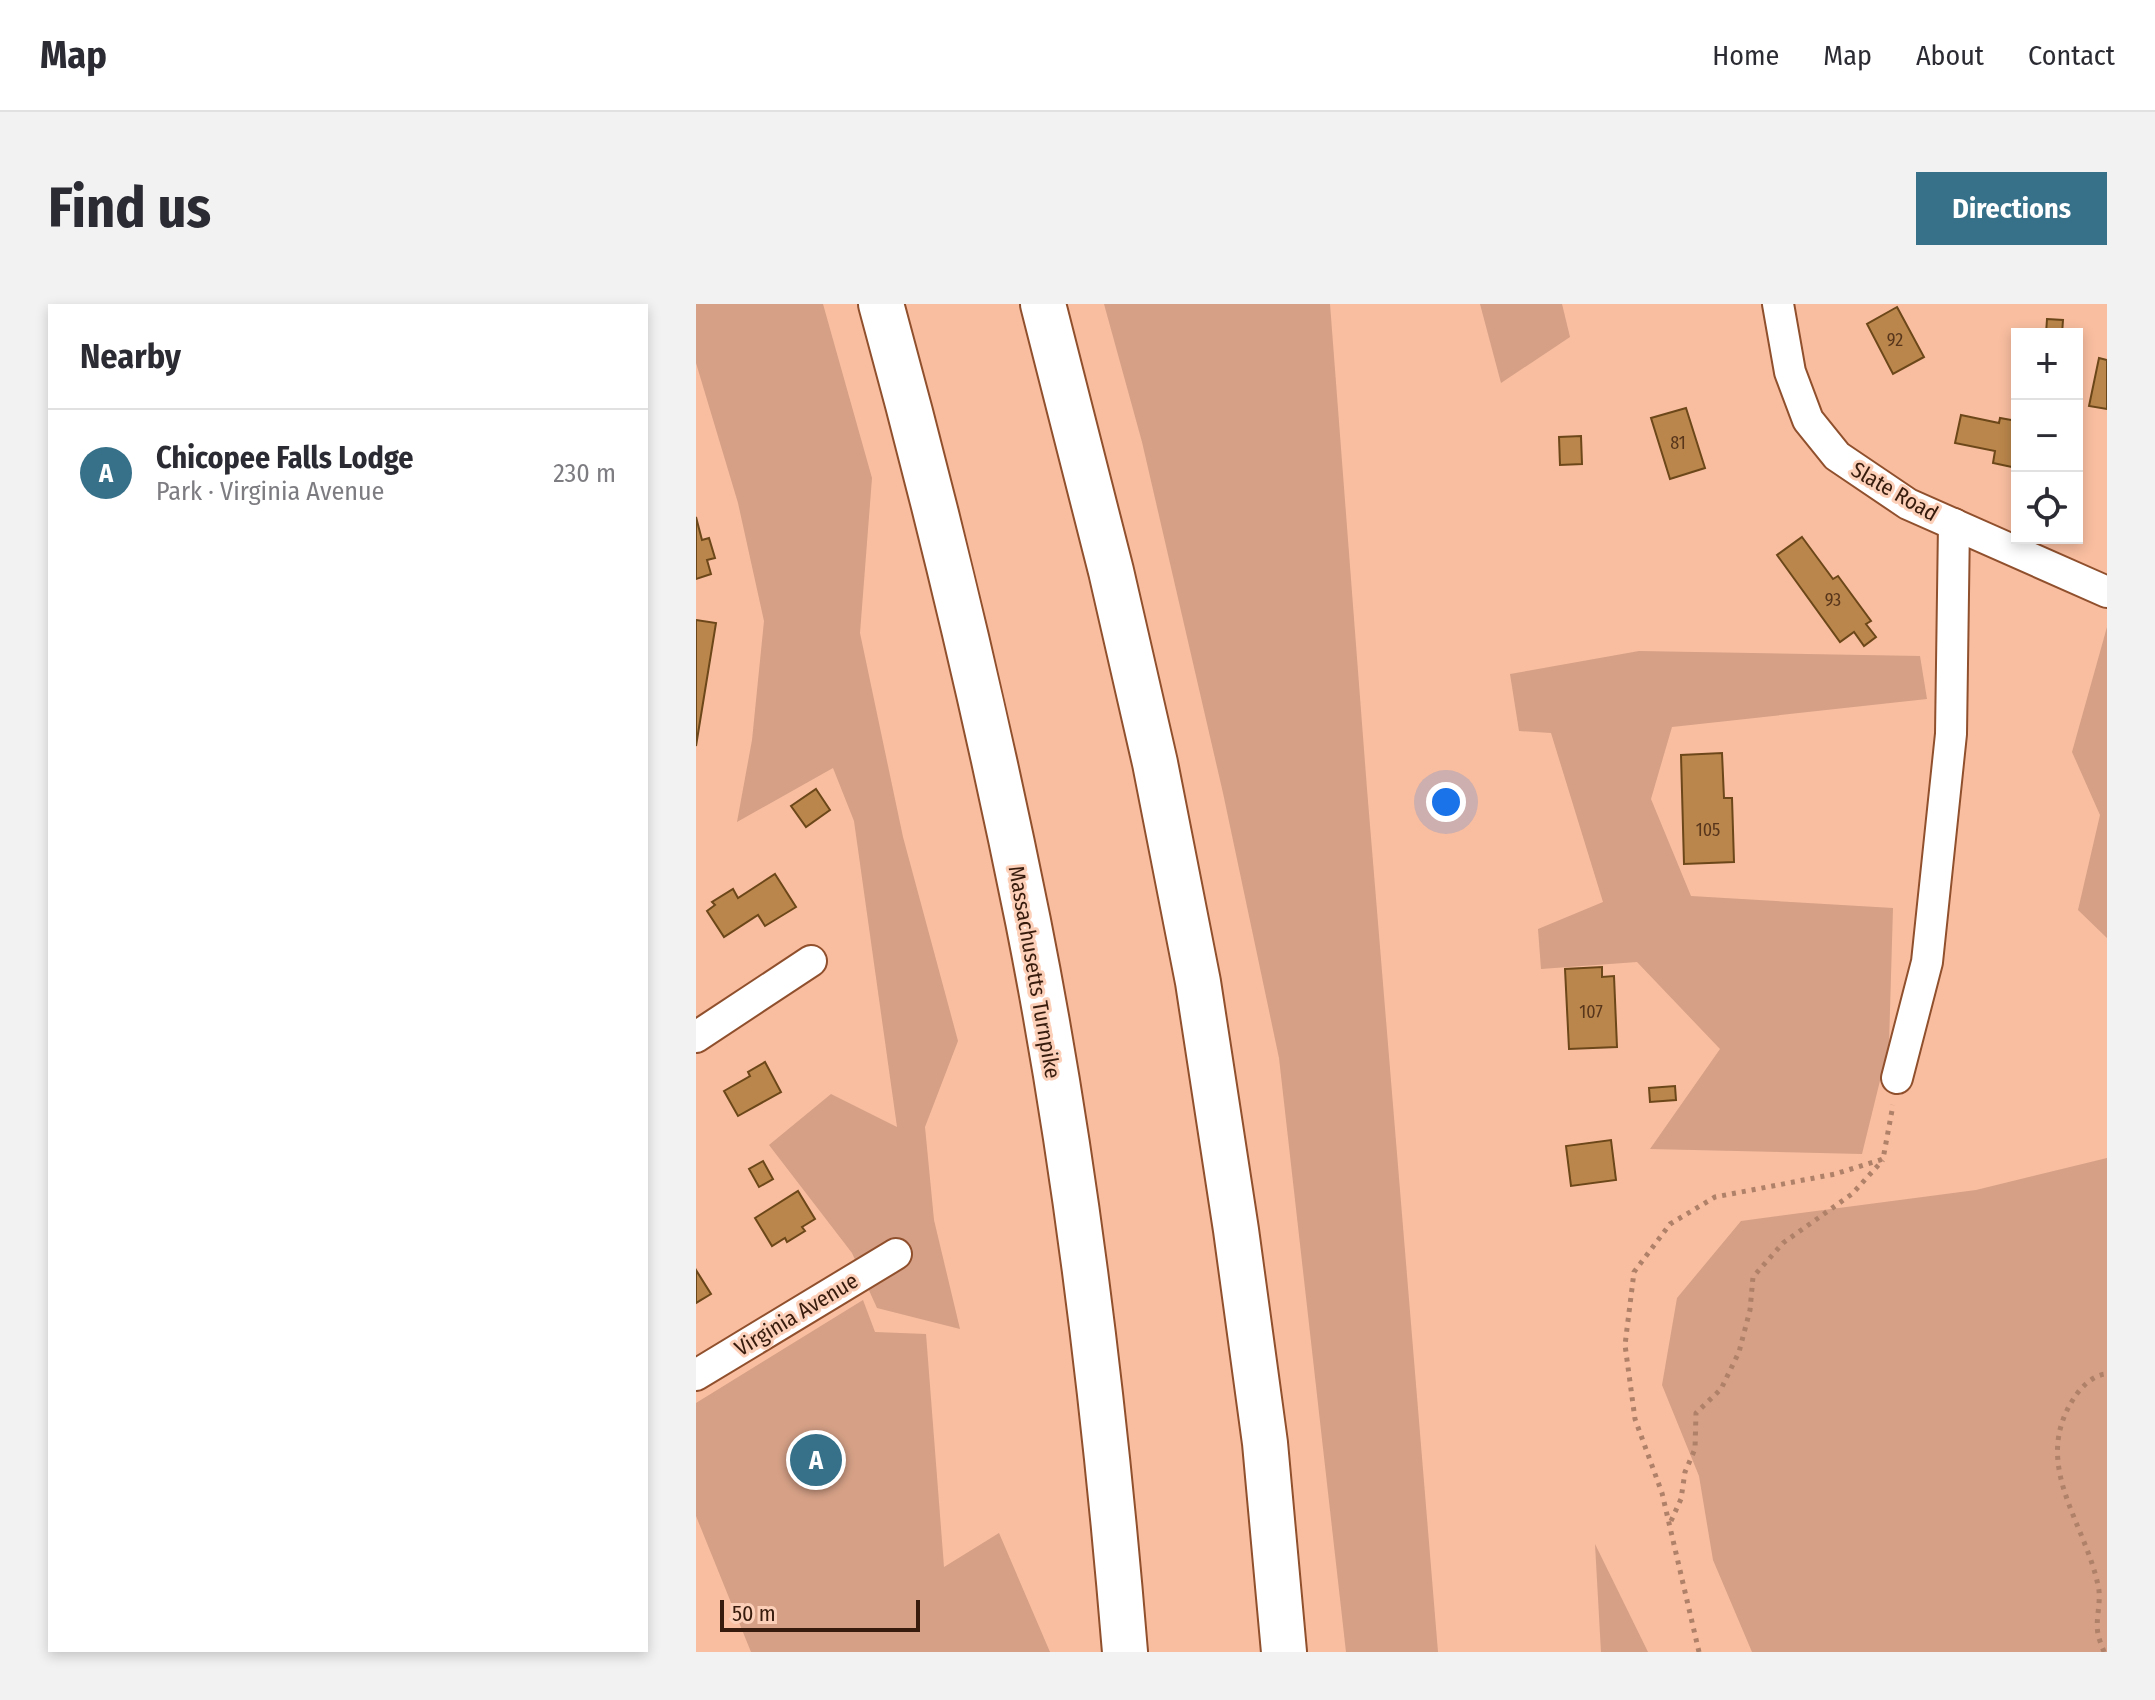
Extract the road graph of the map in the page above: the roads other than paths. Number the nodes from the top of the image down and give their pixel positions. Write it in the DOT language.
graph roads {
  1 [pos="881,304"];
  2 [pos="1043,304"];
  3 [pos="1778,304"];
  4 [pos="1954,524"];
  5 [pos="2107,592"];
  6 [pos="811,961"];
  7 [pos="696,1037"];
  8 [pos="1897,1078"];
  9 [pos="896,1254"];
  10 [pos="696,1375"];
  11 [pos="1125,1652"];
  12 [pos="1284,1652"];
  1 -- 11 [label="highway, Massachusetts Turnpike"];
  2 -- 12 [label="highway"];
  3 -- 4 [label="street, Slate Road"];
  4 -- 5 [label="street, Slate Road"];
  4 -- 8 [label="street"];
  6 -- 7 [label="street"];
  9 -- 10 [label="street, Virginia Avenue"];
}
